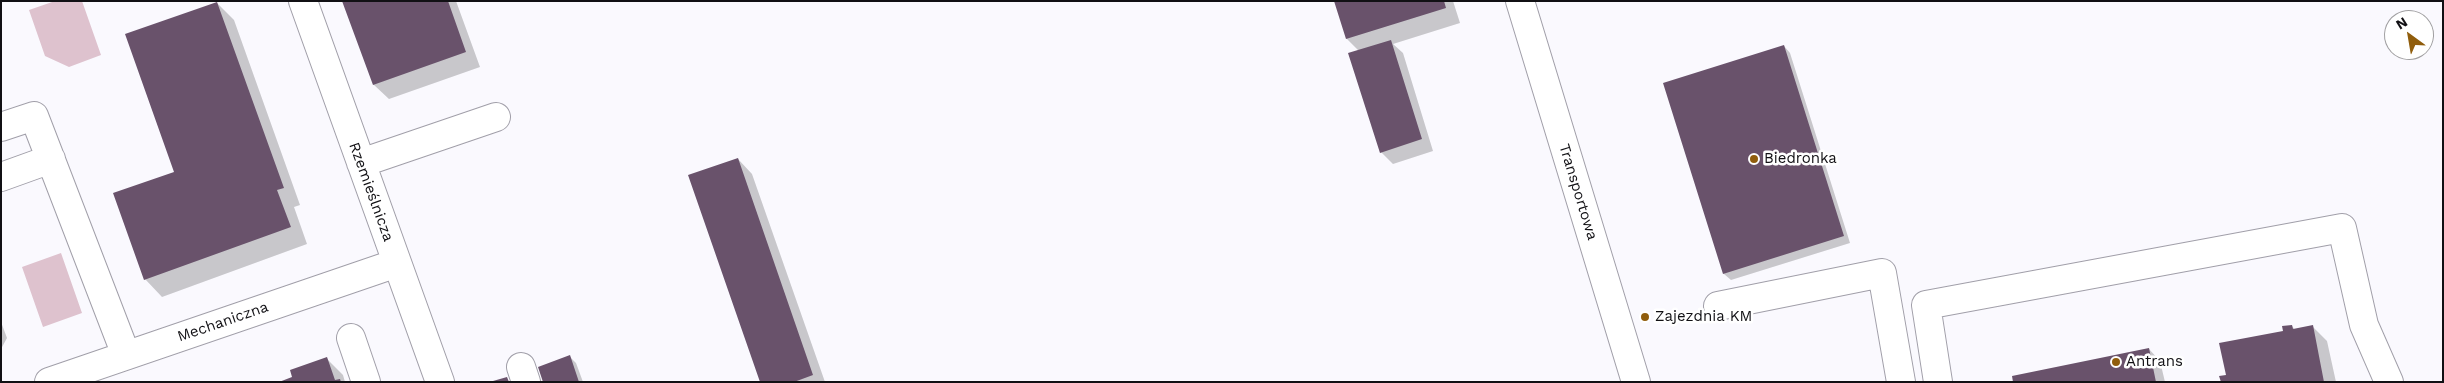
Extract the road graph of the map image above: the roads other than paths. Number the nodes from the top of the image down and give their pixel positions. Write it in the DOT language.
graph roads {
  1 [pos="303,1"];
  2 [pos="1520,1"];
  3 [pos="496,117"];
  4 [pos="1,127"];
  5 [pos="51,160"];
  6 [pos="361,163"];
  7 [pos="1,177"];
  8 [pos="397,263"];
  9 [pos="1718,306"];
  10 [pos="351,338"];
  11 [pos="126,355"];
  12 [pos="49,382"];
  13 [pos="366,382"];
  14 [pos="440,382"];
  15 [pos="1636,382"];
  16 [pos="1901,382"];
  17 [pos="1938,382"];
  18 [pos="2389,382"];
  1 -- 6 [label="street, Rzemieślnicza"];
  2 -- 15 [label="street, Transportowa"];
  3 -- 6 [label="street"];
  4 -- 5 [label="street"];
  5 -- 7 [label="street"];
  5 -- 11 [label="street"];
  6 -- 8 [label="street, Rzemieślnicza"];
  8 -- 11 [label="street, Mechaniczna"];
  8 -- 14 [label="street, Rzemieślnicza"];
  9 -- 16 [label="street"];
  10 -- 13 [label="street"];
  11 -- 12 [label="street, Mechaniczna"];
  17 -- 18 [label="street"];
}
